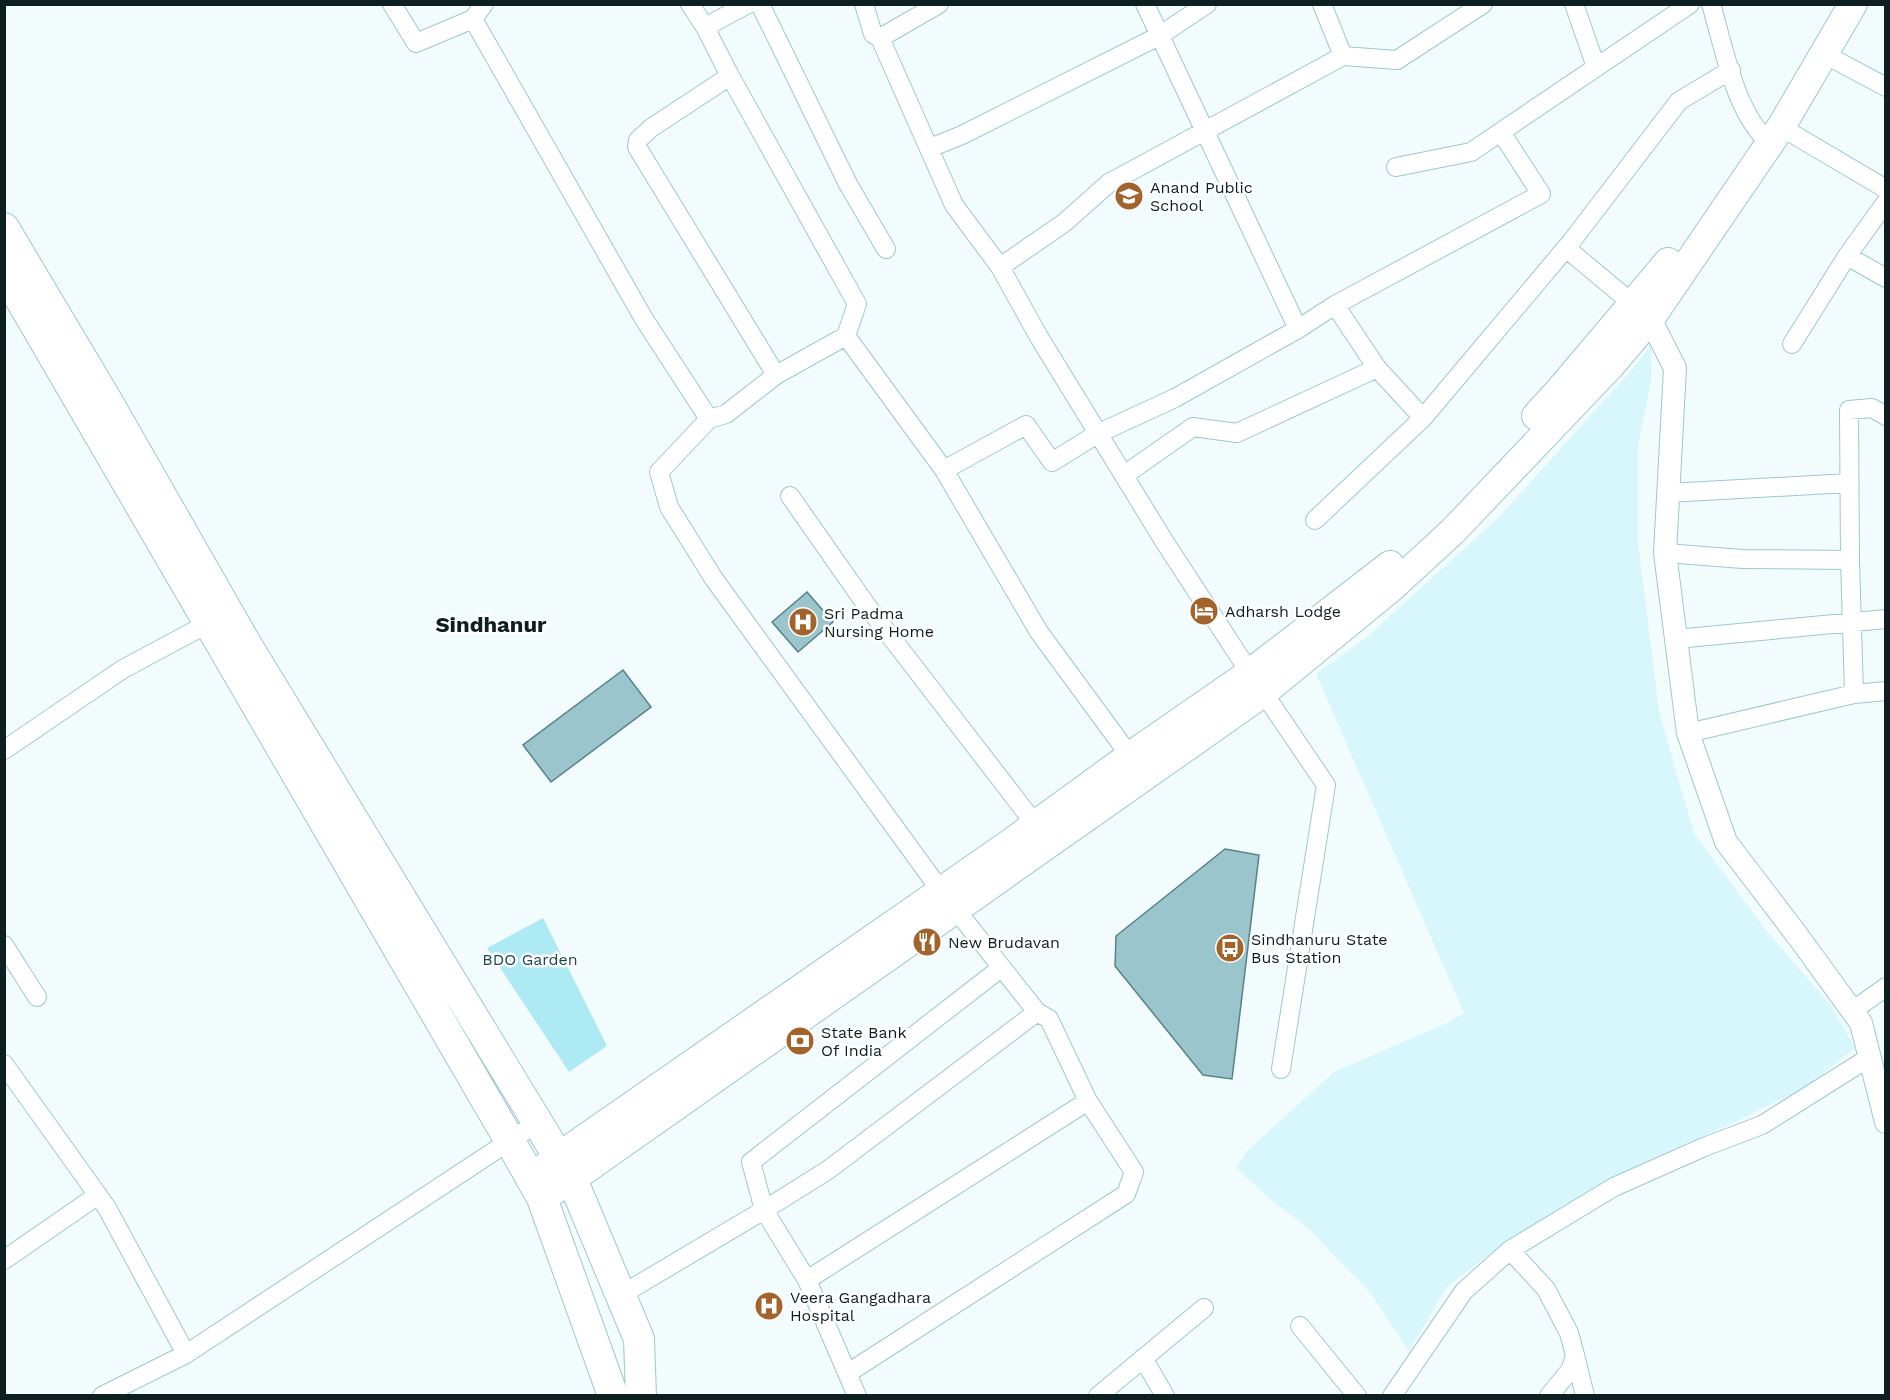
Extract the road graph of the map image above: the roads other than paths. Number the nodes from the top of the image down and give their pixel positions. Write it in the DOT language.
graph roads {
  1 [pos="392,4"];
  2 [pos="484,4"];
  3 [pos="690,4"];
  4 [pos="748,4"];
  5 [pos="760,4"];
  6 [pos="864,4"];
  7 [pos="939,4"];
  8 [pos="1144,4"];
  9 [pos="1207,4"];
  10 [pos="1322,4"];
  11 [pos="1483,4"];
  12 [pos="1574,4"];
  13 [pos="1690,4"];
  14 [pos="1711,4"];
  15 [pos="1832,4"];
  16 [pos="1853,4"];
  17 [pos="473,20"];
  18 [pos="705,27"];
  19 [pos="1159,36"];
  20 [pos="880,38"];
  21 [pos="1824,54"];
  22 [pos="1343,56"];
  23 [pos="1596,67"];
  24 [pos="1731,70"];
  25 [pos="730,76"];
  26 [pos="1886,87"];
  27 [pos="1205,131"];
  28 [pos="1501,132"];
  29 [pos="1769,134"];
  30 [pos="930,148"];
  31 [pos="1396,167"];
  32 [pos="1886,189"];
  33 [pos="1886,202"];
  34 [pos="4,228"];
  35 [pos="1566,248"];
  36 [pos="886,249"];
  37 [pos="1847,256"];
  38 [pos="1000,267"];
  39 [pos="4,271"];
  40 [pos="1886,278"];
  41 [pos="1335,305"];
  42 [pos="1641,312"];
  43 [pos="1298,329"];
  44 [pos="846,336"];
  45 [pos="1792,344"];
  46 [pos="1377,368"];
  47 [pos="776,375"];
  48 [pos="1886,416"];
  49 [pos="1423,418"];
  50 [pos="709,419"];
  51 [pos="1097,434"];
  52 [pos="944,470"];
  53 [pos="1124,473"];
  54 [pos="1849,483"];
  55 [pos="1668,493"];
  56 [pos="790,496"];
  57 [pos="1315,520"];
  58 [pos="1665,553"];
  59 [pos="1850,560"];
  60 [pos="1886,619"];
  61 [pos="1852,621"];
  62 [pos="209,623"];
  63 [pos="1676,639"];
  64 [pos="1256,683"];
  65 [pos="1886,691"];
  66 [pos="1854,694"];
  67 [pos="1688,733"];
  68 [pos="4,750"];
  69 [pos="1130,756"];
  70 [pos="1035,824"];
  71 [pos="948,900"];
  72 [pos="4,945"];
  73 [pos="1001,968"];
  74 [pos="1886,987"];
  75 [pos="37,997"];
  76 [pos="1852,1011"];
  77 [pos="1037,1012"];
  78 [pos="1870,1056"];
  79 [pos="4,1064"];
  80 [pos="1281,1069"];
  81 [pos="1088,1101"];
  82 [pos="1886,1122"];
  83 [pos="537,1123"];
  84 [pos="510,1141"];
  85 [pos="565,1168"];
  86 [pos="536,1189"];
  87 [pos="98,1196"];
  88 [pos="764,1210"];
  89 [pos="1510,1250"];
  90 [pos="4,1260"];
  91 [pos="807,1280"];
  92 [pos="621,1295"];
  93 [pos="1204,1308"];
  94 [pos="1300,1326"];
  95 [pos="186,1354"];
  96 [pos="1575,1355"];
  97 [pos="1143,1358"];
  98 [pos="848,1373"];
  99 [pos="131,1389"];
  100 [pos="618,1394"];
  101 [pos="102,1395"];
  102 [pos="641,1395"];
  103 [pos="857,1395"];
  104 [pos="1098,1395"];
  105 [pos="1165,1395"];
  106 [pos="1357,1395"];
  107 [pos="1392,1395"];
  108 [pos="1549,1395"];
  109 [pos="1585,1395"];
  1 -- 17 [label="street"];
  2 -- 17 [label="street"];
  3 -- 18 [label="street"];
  4 -- 18 [label="street"];
  5 -- 36 [label="street"];
  6 -- 20 [label="street"];
  7 -- 20 [label="street"];
  8 -- 19 [label="street"];
  9 -- 19 [label="street"];
  10 -- 22 [label="street"];
  11 -- 22 [label="street"];
  12 -- 23 [label="street"];
  13 -- 23 [label="street"];
  14 -- 24 [label="street"];
  15 -- 29 [label="main road"];
  16 -- 21 [label="main road"];
  17 -- 50 [label="street"];
  18 -- 25 [label="street"];
  19 -- 27 [label="street"];
  19 -- 30 [label="street"];
  20 -- 30 [label="street"];
  21 -- 26 [label="street"];
  21 -- 29 [label="main road"];
  22 -- 27 [label="street"];
  23 -- 28 [label="street"];
  24 -- 29 [label="street"];
  24 -- 35 [label="street"];
  25 -- 44 [label="street"];
  25 -- 47 [label="street"];
  27 -- 38 [label="street"];
  27 -- 43 [label="street"];
  28 -- 31 [label="street"];
  28 -- 41 [label="street"];
  29 -- 32 [label="street"];
  29 -- 42 [label="main road"];
  30 -- 38 [label="street"];
  33 -- 37 [label="street"];
  34 -- 83 [label="highway"];
  35 -- 42 [label="street"];
  35 -- 49 [label="street"];
  37 -- 40 [label="street"];
  37 -- 45 [label="street"];
  38 -- 51 [label="street"];
  39 -- 62 [label="highway"];
  41 -- 43 [label="street"];
  41 -- 46 [label="street"];
  42 -- 55 [label="street"];
  42 -- 64 [label="main road"];
  43 -- 51 [label="street"];
  44 -- 47 [label="street"];
  44 -- 52 [label="street"];
  46 -- 49 [label="street"];
  46 -- 53 [label="street"];
  47 -- 50 [label="street"];
  48 -- 54 [label="street"];
  49 -- 57 [label="street"];
  50 -- 71 [label="street"];
  51 -- 52 [label="street"];
  51 -- 53 [label="street"];
  52 -- 69 [label="street"];
  53 -- 64 [label="street"];
  54 -- 55 [label="street"];
  54 -- 59 [label="street"];
  55 -- 58 [label="street"];
  56 -- 70 [label="street"];
  58 -- 59 [label="street"];
  58 -- 63 [label="street"];
  59 -- 61 [label="street"];
  60 -- 61 [label="street"];
  61 -- 63 [label="street"];
  61 -- 66 [label="street"];
  62 -- 68 [label="street"];
  62 -- 84 [label="highway"];
  63 -- 67 [label="street"];
  64 -- 69 [label="main road"];
  64 -- 71 [label="main road"];
  64 -- 80 [label="street"];
  65 -- 66 [label="street"];
  66 -- 67 [label="street"];
  67 -- 76 [label="street"];
  69 -- 70 [label="main road"];
  70 -- 71 [label="main road"];
  71 -- 73 [label="street"];
  71 -- 85 [label="main road"];
  72 -- 75 [label="street"];
  73 -- 77 [label="street"];
  73 -- 88 [label="street"];
  74 -- 76 [label="street"];
  76 -- 78 [label="street"];
  77 -- 81 [label="street"];
  77 -- 88 [label="street"];
  78 -- 82 [label="street"];
  78 -- 89 [label="street"];
  79 -- 87 [label="street"];
  81 -- 91 [label="street"];
  81 -- 98 [label="street"];
  83 -- 84 [label="street"];
  83 -- 85 [label="highway"];
  84 -- 86 [label="highway"];
  84 -- 95 [label="street"];
  85 -- 86 [label="main road"];
  85 -- 92 [label="highway"];
  86 -- 100 [label="highway"];
  87 -- 90 [label="street"];
  87 -- 95 [label="street"];
  88 -- 91 [label="street"];
  88 -- 92 [label="street"];
  89 -- 96 [label="street"];
  89 -- 107 [label="street"];
  91 -- 98 [label="street"];
  92 -- 102 [label="highway"];
  93 -- 97 [label="street"];
  94 -- 106 [label="street"];
  95 -- 99 [label="street"];
  96 -- 108 [label="street"];
  96 -- 109 [label="street"];
  97 -- 104 [label="street"];
  97 -- 105 [label="street"];
  98 -- 103 [label="street"];
  99 -- 101 [label="street"];
}
